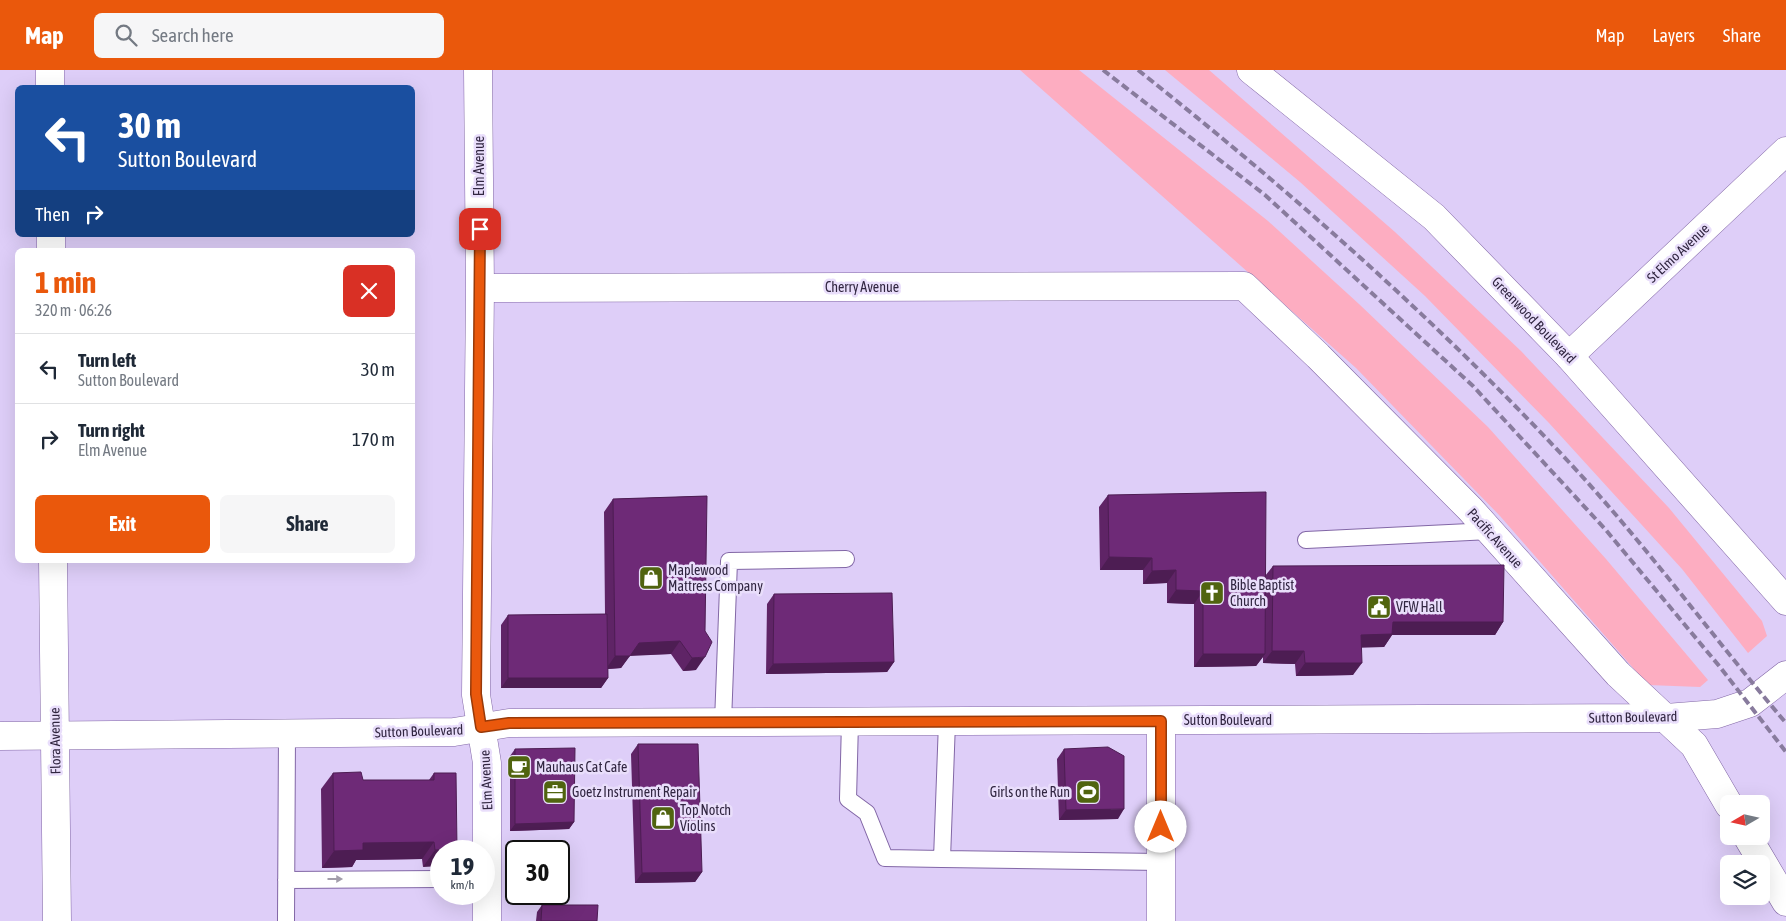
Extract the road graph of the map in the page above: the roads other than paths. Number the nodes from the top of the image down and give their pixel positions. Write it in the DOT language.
graph roads {
  1 [pos="50,70"];
  2 [pos="478,70"];
  3 [pos="1251,70"];
  4 [pos="50,85"];
  5 [pos="1786,151"];
  6 [pos="1244,286"];
  7 [pos="480,288"];
  8 [pos="1569,356"];
  9 [pos="1490,531"];
  10 [pos="1306,540"];
  11 [pos="846,559"];
  12 [pos="53,563"];
  13 [pos="1786,602"];
  14 [pos="1786,675"];
  15 [pos="1666,718"];
  16 [pos="1161,721"];
  17 [pos="723,722"];
  18 [pos="850,722"];
  19 [pos="947,722"];
  20 [pos="481,727"];
  21 [pos="287,734"];
  22 [pos="0,736"];
  23 [pos="54,736"];
  24 [pos="1723,795"];
  25 [pos="486,840"];
  26 [pos="1752,845"];
  27 [pos="942,859"];
  28 [pos="1161,862"];
  29 [pos="430,879"];
  30 [pos="286,880"];
  31 [pos="1786,902"];
  32 [pos="487,905"];
  33 [pos="57,921"];
  34 [pos="286,921"];
  35 [pos="487,921"];
  36 [pos="1161,921"];
  1 -- 4 [label="street"];
  2 -- 7 [label="street, Elm Avenue"];
  3 -- 8 [label="street, Greenwood Boulevard"];
  5 -- 8 [label="street, St Elmo Avenue"];
  6 -- 7 [label="street, Cherry Avenue"];
  6 -- 9 [label="street, Pacific Avenue"];
  7 -- 20 [label="street, Elm Avenue"];
  8 -- 13 [label="street, Greenwood Boulevard"];
  9 -- 10 [label="lane"];
  9 -- 15 [label="street, Pacific Avenue"];
  11 -- 17 [label="lane"];
  12 -- 23 [label="street, Flora Avenue"];
  14 -- 15 [label="street, Sutton Boulevard"];
  15 -- 16 [label="street, Sutton Boulevard"];
  15 -- 24 [label="street, Pacific Avenue"];
  16 -- 19 [label="street, Sutton Boulevard"];
  16 -- 28 [label="street"];
  17 -- 18 [label="street, Sutton Boulevard"];
  17 -- 20 [label="street, Sutton Boulevard"];
  18 -- 19 [label="street, Sutton Boulevard"];
  18 -- 27 [label="lane"];
  19 -- 27 [label="lane"];
  20 -- 21 [label="street, Sutton Boulevard"];
  20 -- 25 [label="street, Elm Avenue"];
  21 -- 23 [label="street, Sutton Boulevard"];
  21 -- 30 [label="lane"];
  22 -- 23 [label="street, Sutton Boulevard"];
  23 -- 33 [label="street, Flora Avenue"];
  26 -- 31 [label="street"];
  27 -- 28 [label="lane"];
  28 -- 36 [label="street"];
  30 -- 29 [label="lane, one-way"];
  30 -- 34 [label="lane"];
  32 -- 35 [label="street, Elm Avenue"];
}
